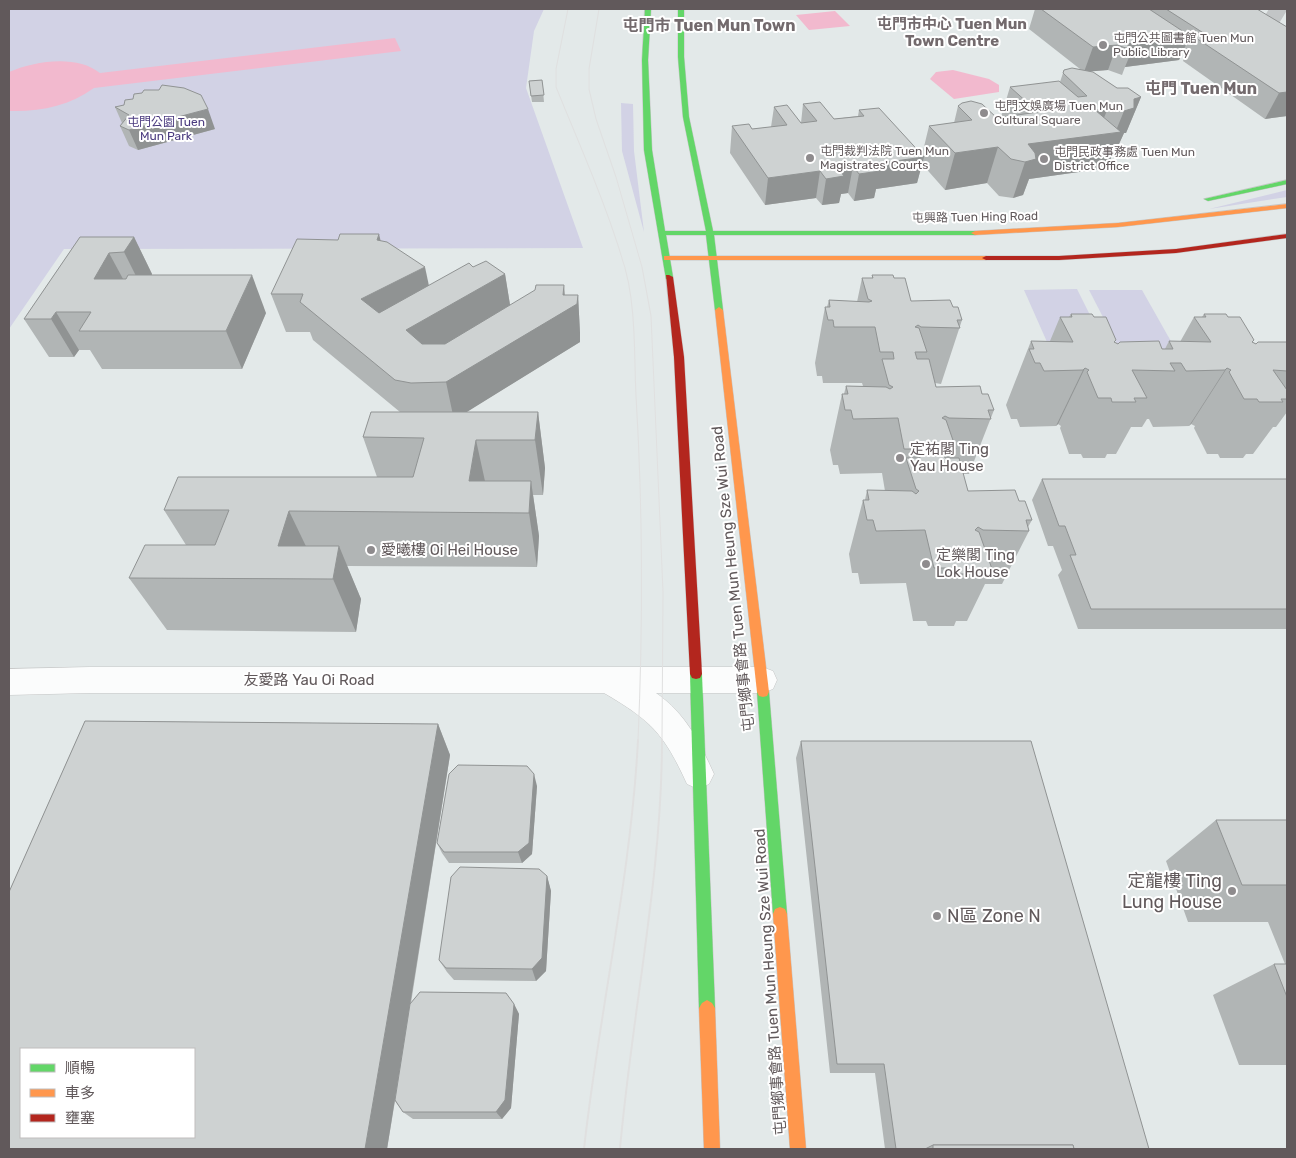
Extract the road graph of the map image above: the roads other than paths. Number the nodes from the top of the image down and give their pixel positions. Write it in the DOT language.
graph roads {
  1 [pos="648,9"];
  2 [pos="681,9"];
  3 [pos="1287,182"];
  4 [pos="1200,201"];
  5 [pos="1287,206"];
  6 [pos="1134,211"];
  7 [pos="981,232"];
  8 [pos="662,233"];
  9 [pos="710,233"];
  10 [pos="1287,236"];
  11 [pos="667,258"];
  12 [pos="712,258"];
  13 [pos="609,680"];
  14 [pos="696,680"];
  15 [pos="762,680"];
  16 [pos="9,682"];
  17 [pos="699,777"];
  18 [pos="712,1149"];
  19 [pos="798,1149"];
  1 -- 8 [label="main road"];
  2 -- 9 [label="main road, 屯門鄉事會路 Tuen Mun Heung Sze Wui Road"];
  3 -- 4 [label="main road"];
  5 -- 7 [label="main road, 屯興路 Tuen Hing Road"];
  6 -- 7 [label="main road"];
  7 -- 9 [label="main road, 屯興路 Tuen Hing Road"];
  8 -- 9 [label="main road, 屯興路 Tuen Hing Road"];
  8 -- 11 [label="main road"];
  9 -- 12 [label="main road, 屯門鄉事會路 Tuen Mun Heung Sze Wui Road"];
  10 -- 12 [label="main road"];
  11 -- 12 [label="main road"];
  11 -- 14 [label="main road"];
  12 -- 15 [label="main road, 屯門鄉事會路 Tuen Mun Heung Sze Wui Road"];
  13 -- 14 [label="street, 友愛路 Yau Oi Road"];
  13 -- 16 [label="street, 友愛路 Yau Oi Road"];
  13 -- 17 [label="street"];
  14 -- 15 [label="street, 友愛路 Yau Oi Road"];
  14 -- 17 [label="main road"];
  15 -- 19 [label="main road, 屯門鄉事會路 Tuen Mun Heung Sze Wui Road"];
  17 -- 18 [label="main road"];
}
